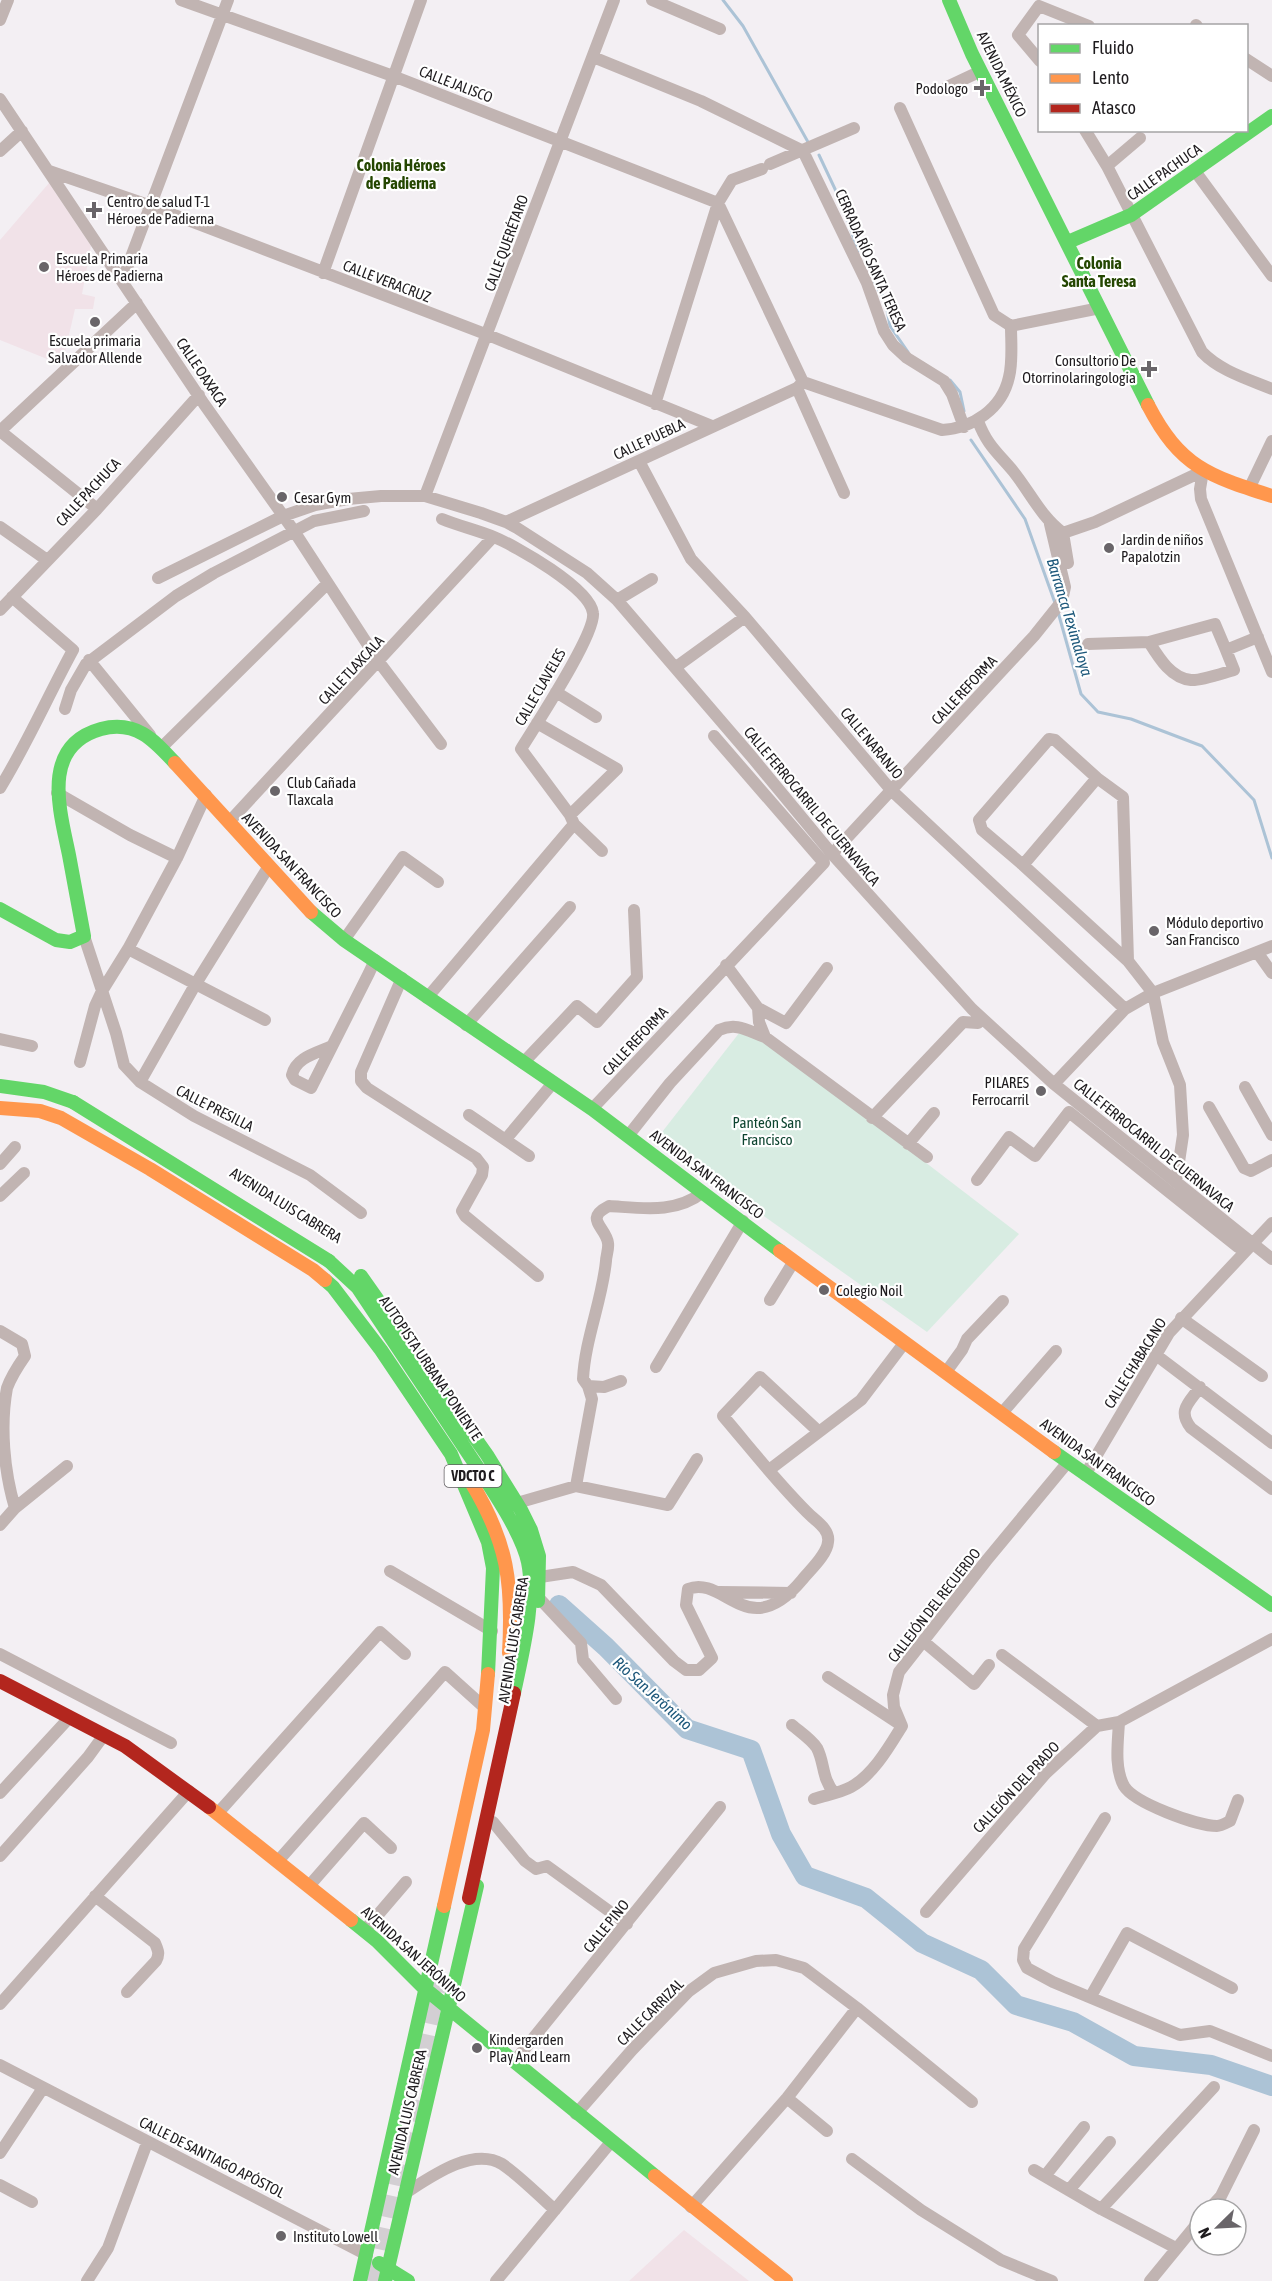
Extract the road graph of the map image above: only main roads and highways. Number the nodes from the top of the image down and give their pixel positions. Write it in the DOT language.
graph roads {
  1 [pos="949,0"];
  2 [pos="1272,116"];
  3 [pos="1068,242"];
  4 [pos="1272,496"];
  5 [pos="0,909"];
  6 [pos="0,1084"];
  7 [pos="0,1098"];
  8 [pos="0,1108"];
  9 [pos="110,1115"];
  10 [pos="100,1140"];
  11 [pos="327,1266"];
  12 [pos="368,1310"];
  13 [pos="395,1328"];
  14 [pos="381,1350"];
  15 [pos="451,1454"];
  16 [pos="463,1482"];
  17 [pos="531,1530"];
  18 [pos="502,1576"];
  19 [pos="534,1596"];
  20 [pos="494,1597"];
  21 [pos="1272,1605"];
  22 [pos="511,1624"];
  23 [pos="508,1659"];
  24 [pos="0,1681"];
  25 [pos="437,1933"];
  26 [pos="465,1940"];
  27 [pos="424,1988"];
  28 [pos="449,2008"];
  29 [pos="417,2022"];
  30 [pos="443,2032"];
  31 [pos="367,2255"];
  32 [pos="386,2275"];
  33 [pos="779,2279"];
  34 [pos="360,2281"];
  35 [pos="408,2281"];
  1 -- 3 [label="main road, AVENIDA MÉXICO"];
  2 -- 3 [label="main road, CALLE PACHUCA"];
  3 -- 4 [label="main road, AVENIDA MÉXICO"];
  5 -- 21 [label="main road, AVENIDA SAN FRANCISCO"];
  6 -- 9 [label="main road, AVENIDA LUIS CABRERA"];
  6 -- 11 [label="main road, AUTOPISTA URBANA PONIENTE / VDCTO C, bridge"];
  7 -- 11 [label="main road, AUTOPISTA URBANA PONIENTE / VDCTO C"];
  8 -- 10 [label="main road, AVENIDA LUIS CABRERA"];
  9 -- 10 [label="main road"];
  9 -- 13 [label="main road, AVENIDA LUIS CABRERA"];
  10 -- 14 [label="main road, AVENIDA LUIS CABRERA"];
  11 -- 12 [label="main road, AUTOPISTA URBANA PONIENTE / VDCTO C"];
  12 -- 13 [label="main road"];
  12 -- 14 [label="main road"];
  12 -- 19 [label="main road, AUTOPISTA URBANA PONIENTE / VDCTO C"];
  12 -- 23 [label="main road, AUTOPISTA URBANA PONIENTE / VDCTO C"];
  13 -- 17 [label="main road, AVENIDA LUIS CABRERA"];
  14 -- 15 [label="main road, AVENIDA LUIS CABRERA"];
  15 -- 16 [label="main road, AVENIDA LUIS CABRERA"];
  15 -- 22 [label="main road"];
  16 -- 18 [label="main road"];
  16 -- 20 [label="main road, AVENIDA LUIS CABRERA"];
  17 -- 19 [label="main road"];
  17 -- 19 [label="main road, AVENIDA LUIS CABRERA"];
  18 -- 20 [label="main road"];
  18 -- 22 [label="main road"];
  19 -- 23 [label="main road, AUTOPISTA URBANA PONIENTE / VDCTO C"];
  19 -- 26 [label="main road, AVENIDA LUIS CABRERA"];
  20 -- 25 [label="main road, AVENIDA LUIS CABRERA"];
  22 -- 23 [label="main road"];
  24 -- 27 [label="main road, AVENIDA SAN JERÓNIMO"];
  25 -- 26 [label="main road"];
  25 -- 27 [label="main road, AVENIDA LUIS CABRERA"];
  26 -- 28 [label="main road, AVENIDA LUIS CABRERA"];
  27 -- 28 [label="main road, AVENIDA SAN JERÓNIMO"];
  27 -- 29 [label="main road, AVENIDA LUIS CABRERA"];
  28 -- 30 [label="main road, AVENIDA LUIS CABRERA"];
  28 -- 33 [label="main road, AVENIDA SAN JERÓNIMO"];
  29 -- 30 [label="main road"];
  29 -- 31 [label="main road, AVENIDA LUIS CABRERA"];
  30 -- 32 [label="main road, AVENIDA LUIS CABRERA"];
  31 -- 32 [label="main road, CALLE DE SANTIAGO APÓSTOL"];
  31 -- 34 [label="main road, AVENIDA LUIS CABRERA"];
  32 -- 35 [label="main road, CALLE DE SANTIAGO APÓSTOL"];
}
